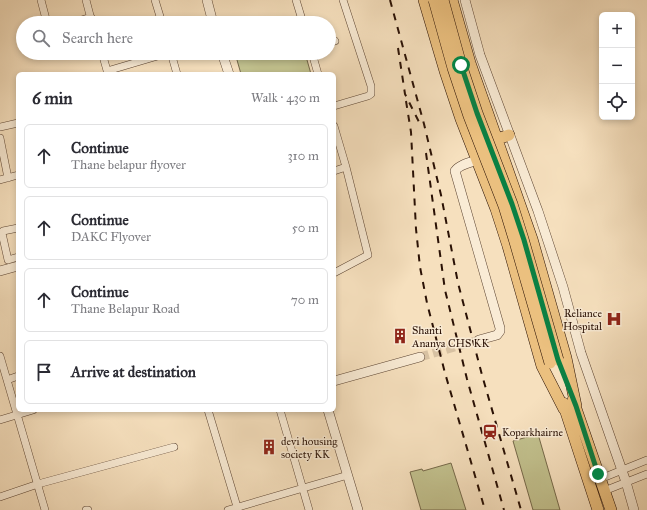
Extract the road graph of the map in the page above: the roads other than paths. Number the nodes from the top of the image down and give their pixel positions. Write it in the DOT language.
graph roads {
  1 [pos="41,0"];
  2 [pos="86,0"];
  3 [pos="155,0"];
  4 [pos="207,0"];
  5 [pos="296,0"];
  6 [pos="343,0"];
  7 [pos="424,0"];
  8 [pos="434,0"];
  9 [pos="443,0"];
  10 [pos="452,0"];
  11 [pos="465,0"];
  12 [pos="45,16"];
  13 [pos="91,16"];
  14 [pos="160,16"];
  15 [pos="212,16"];
  16 [pos="301,16"];
  17 [pos="104,60"];
  18 [pos="147,60"];
  19 [pos="172,60"];
  20 [pos="224,60"];
  21 [pos="314,60"];
  22 [pos="108,72"];
  23 [pos="176,72"];
  24 [pos="227,72"];
  25 [pos="317,72"];
  26 [pos="336,105"];
  27 [pos="16,123"];
  28 [pos="0,127"];
  29 [pos="336,133"];
  30 [pos="509,135"];
  31 [pos="0,138"];
  32 [pos="497,140"];
  33 [pos="514,146"];
  34 [pos="473,149"];
  35 [pos="501,151"];
  36 [pos="477,161"];
  37 [pos="346,167"];
  38 [pos="336,170"];
  39 [pos="16,176"];
  40 [pos="8,178"];
  41 [pos="0,180"];
  42 [pos="16,229"];
  43 [pos="16,259"];
  44 [pos="9,267"];
  45 [pos="336,272"];
  46 [pos="479,340"];
  47 [pos="0,356"];
  48 [pos="420,357"];
  49 [pos="554,362"];
  50 [pos="1,365"];
  51 [pos="16,377"];
  52 [pos="7,380"];
  53 [pos="336,380"];
  54 [pos="576,406"];
  55 [pos="16,409"];
  56 [pos="564,409"];
  57 [pos="17,412"];
  58 [pos="27,412"];
  59 [pos="209,412"];
  60 [pos="281,412"];
  61 [pos="329,412"];
  62 [pos="18,415"];
  63 [pos="0,420"];
  64 [pos="174,447"];
  65 [pos="647,460"];
  66 [pos="622,470"];
  67 [pos="647,474"];
  68 [pos="348,476"];
  69 [pos="600,479"];
  70 [pos="626,482"];
  71 [pos="38,484"];
  72 [pos="303,488"];
  73 [pos="604,491"];
  74 [pos="0,497"];
  75 [pos="238,509"];
  76 [pos="45,510"];
  77 [pos="228,510"];
  78 [pos="309,510"];
  79 [pos="358,510"];
  80 [pos="598,510"];
  81 [pos="611,510"];
  82 [pos="634,510"];
  1 -- 12 [label="street"];
  2 -- 13 [label="street"];
  3 -- 14 [label="street"];
  4 -- 15 [label="street"];
  5 -- 16 [label="street"];
  6 -- 26 [label="street"];
  7 -- 34 [label="main road"];
  8 -- 49 [label="main road, bridge"];
  9 -- 49 [label="main road, bridge"];
  10 -- 32 [label="main road"];
  11 -- 30 [label="street"];
  17 -- 22 [label="street"];
  18 -- 22 [label="street"];
  19 -- 23 [label="street"];
  20 -- 24 [label="street"];
  21 -- 25 [label="street"];
  27 -- 28 [label="street"];
  29 -- 37 [label="street"];
  30 -- 32 [label="main road"];
  30 -- 33 [label="street"];
  31 -- 40 [label="street"];
  32 -- 34 [label="main road"];
  32 -- 35 [label="main road"];
  33 -- 35 [label="street"];
  33 -- 66 [label="street"];
  34 -- 36 [label="main road"];
  35 -- 36 [label="street"];
  35 -- 54 [label="main road"];
  36 -- 46 [label="street"];
  36 -- 56 [label="main road"];
  37 -- 38 [label="street"];
  37 -- 45 [label="street"];
  39 -- 40 [label="street"];
  40 -- 41 [label="street"];
  42 -- 44 [label="street"];
  43 -- 44 [label="street"];
  47 -- 50 [label="street"];
  48 -- 53 [label="street"];
  49 -- 54 [label="main road"];
  49 -- 56 [label="main road"];
  50 -- 52 [label="street"];
  51 -- 52 [label="street"];
  52 -- 55 [label="street"];
  54 -- 69 [label="main road"];
  56 -- 80 [label="main road"];
  57 -- 62 [label="street"];
  58 -- 62 [label="street"];
  59 -- 75 [label="street"];
  60 -- 72 [label="street"];
  61 -- 68 [label="street"];
  62 -- 63 [label="street"];
  62 -- 71 [label="street"];
  64 -- 71 [label="street"];
  65 -- 66 [label="street"];
  66 -- 69 [label="street"];
  66 -- 70 [label="street"];
  67 -- 70 [label="street"];
  68 -- 72 [label="street"];
  68 -- 79 [label="street"];
  69 -- 73 [label="main road"];
  70 -- 73 [label="street"];
  70 -- 82 [label="street"];
  71 -- 74 [label="street"];
  71 -- 76 [label="street"];
  72 -- 75 [label="street"];
  72 -- 78 [label="street"];
  73 -- 81 [label="main road"];
  75 -- 77 [label="street"];
}
